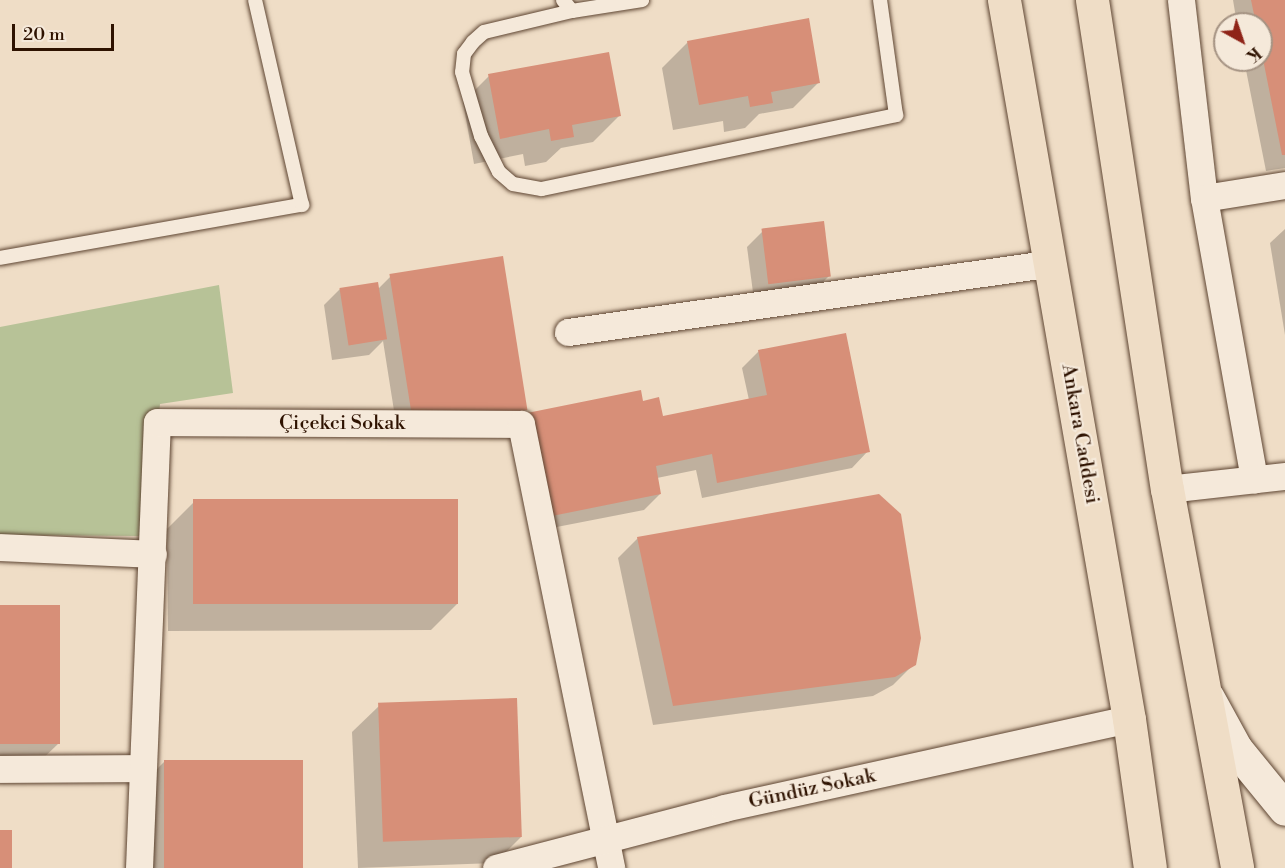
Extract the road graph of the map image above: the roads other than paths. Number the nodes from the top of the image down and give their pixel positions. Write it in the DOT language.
graph roads {
  1 [pos="255,0"];
  2 [pos="642,0"];
  3 [pos="880,0"];
  4 [pos="1004,0"];
  5 [pos="1092,0"];
  6 [pos="1181,0"];
  7 [pos="567,6"];
  8 [pos="1285,185"];
  9 [pos="1204,198"];
  10 [pos="0,258"];
  11 [pos="1050,262"];
  12 [pos="568,332"];
  13 [pos="1285,476"];
  14 [pos="1254,480"];
  15 [pos="1167,489"];
  16 [pos="0,547"];
  17 [pos="153,554"];
  18 [pos="1205,693"];
  19 [pos="1130,719"];
  20 [pos="141,768"];
  21 [pos="0,769"];
  22 [pos="1285,809"];
  23 [pos="604,838"];
  24 [pos="139,868"];
  25 [pos="496,868"];
  26 [pos="610,868"];
  27 [pos="1150,868"];
  28 [pos="1237,868"];
  1 -- 10 [label="lane"];
  2 -- 7 [label="lane"];
  3 -- 7 [label="lane"];
  4 -- 11 [label="main road, Ankara Caddesi"];
  5 -- 15 [label="main road"];
  6 -- 9 [label="street"];
  8 -- 9 [label="street"];
  9 -- 14 [label="street"];
  11 -- 12 [label="street"];
  11 -- 19 [label="main road, Ankara Caddesi"];
  13 -- 14 [label="street"];
  14 -- 15 [label="street"];
  15 -- 18 [label="main road"];
  16 -- 17 [label="street"];
  17 -- 20 [label="street, Çiçekci Sokak"];
  17 -- 23 [label="street, Çiçekci Sokak"];
  18 -- 22 [label="street"];
  18 -- 28 [label="main road"];
  19 -- 23 [label="street, Gündüz Sokak"];
  19 -- 27 [label="main road, Ankara Caddesi"];
  20 -- 21 [label="street"];
  20 -- 24 [label="street, Çiçekci Sokak"];
  23 -- 25 [label="street, Gündüz Sokak"];
  23 -- 26 [label="street, Çiçekci Sokak"];
}
